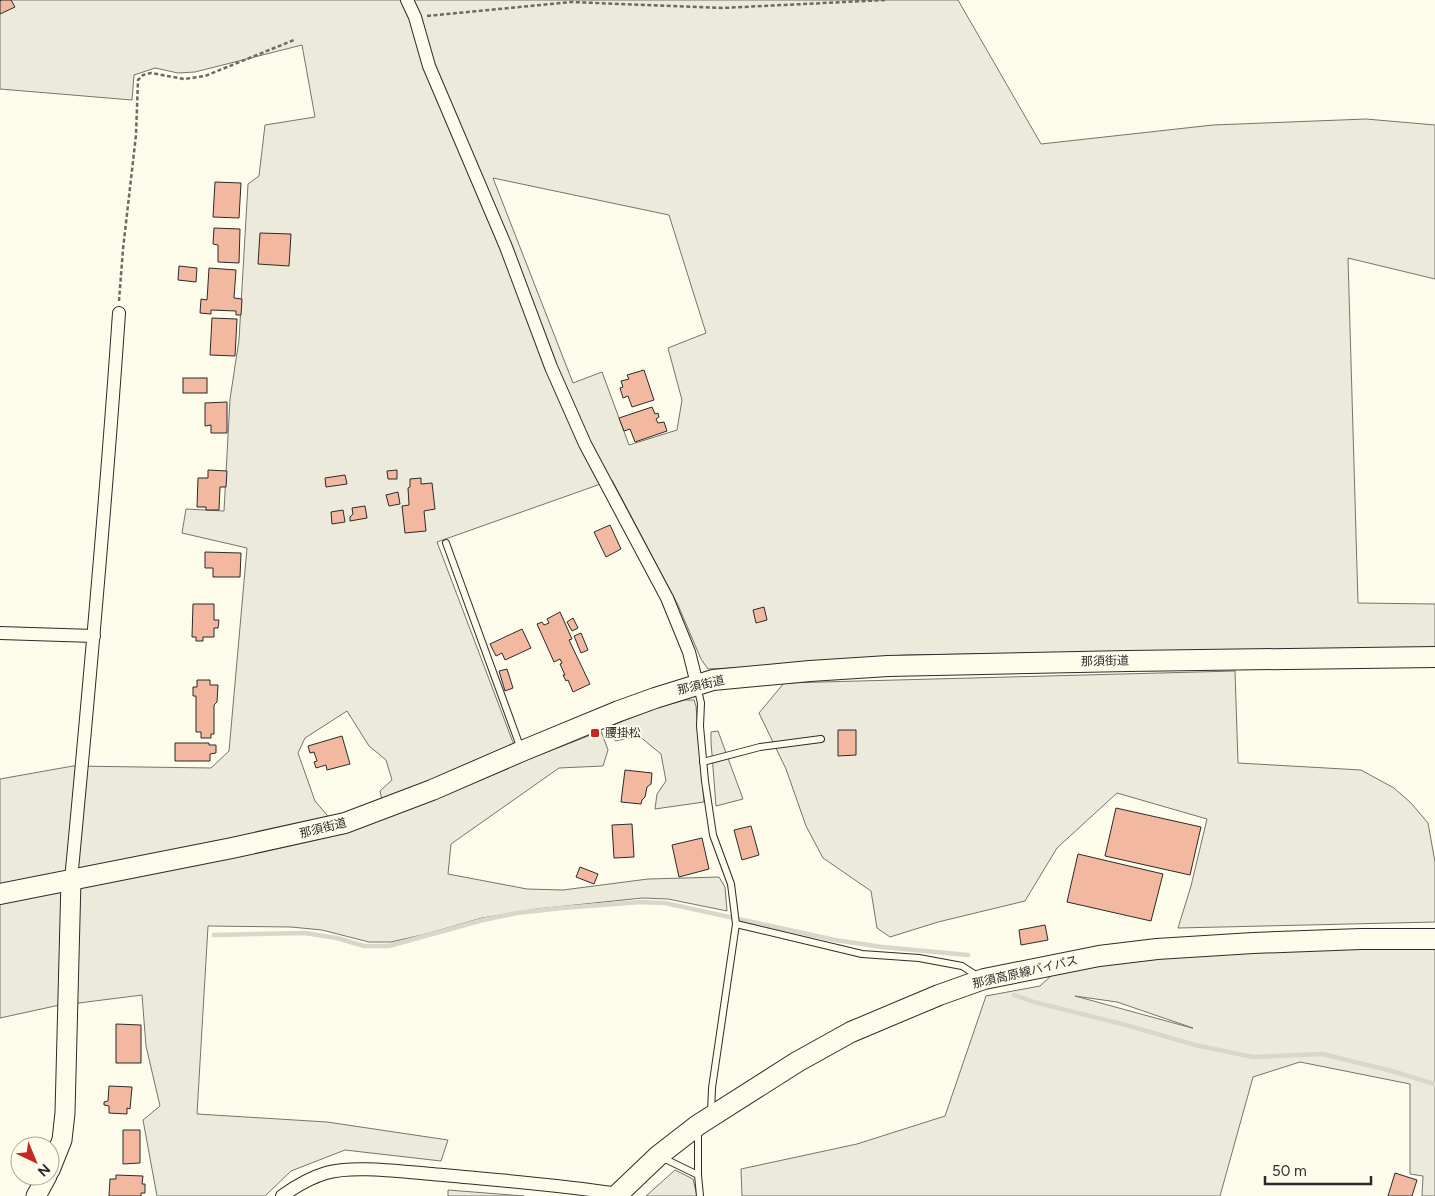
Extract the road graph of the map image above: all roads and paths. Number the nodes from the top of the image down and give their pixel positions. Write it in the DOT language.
graph roads {
  1 [pos="407,0"];
  2 [pos="884,0"];
  3 [pos="415,17"];
  4 [pos="294,40"];
  5 [pos="118,313"];
  6 [pos="446,543"];
  7 [pos="0,633"];
  8 [pos="94,636"];
  9 [pos="1435,657"];
  10 [pos="697,684"];
  11 [pos="822,739"];
  12 [pos="522,751"];
  13 [pos="703,762"];
  14 [pos="71,880"];
  15 [pos="0,894"];
  16 [pos="736,924"];
  17 [pos="1435,939"];
  18 [pos="984,979"];
  19 [pos="704,1121"];
  20 [pos="60,1145"];
  21 [pos="658,1156"];
  22 [pos="698,1175"];
  23 [pos="617,1195"];
  24 [pos="282,1196"];
  25 [pos="700,1196"];
  1 -- 3 [label="street"];
  2 -- 3 [label="path"];
  3 -- 10 [label="street"];
  4 -- 5 [label="path"];
  5 -- 8 [label="street"];
  6 -- 12 [label="lane"];
  7 -- 8 [label="street"];
  8 -- 14 [label="street"];
  9 -- 10 [label="main road, 那須街道"];
  10 -- 12 [label="main road, 那須街道"];
  10 -- 13 [label="lane"];
  11 -- 13 [label="lane"];
  12 -- 14 [label="main road, 那須街道"];
  13 -- 16 [label="lane"];
  14 -- 15 [label="main road, 那須街道"];
  14 -- 20 [label="street"];
  16 -- 18 [label="lane"];
  16 -- 19 [label="lane"];
  17 -- 18 [label="main road, 那須高原線バイパス"];
  18 -- 19 [label="main road, 那須高原線バイパス"];
  19 -- 21 [label="main road, 那須高原線バイパス"];
  19 -- 22 [label="lane"];
  21 -- 22 [label="lane"];
  21 -- 23 [label="main road, 那須高原線バイパス"];
  22 -- 25 [label="lane"];
  23 -- 24 [label="street"];
}
